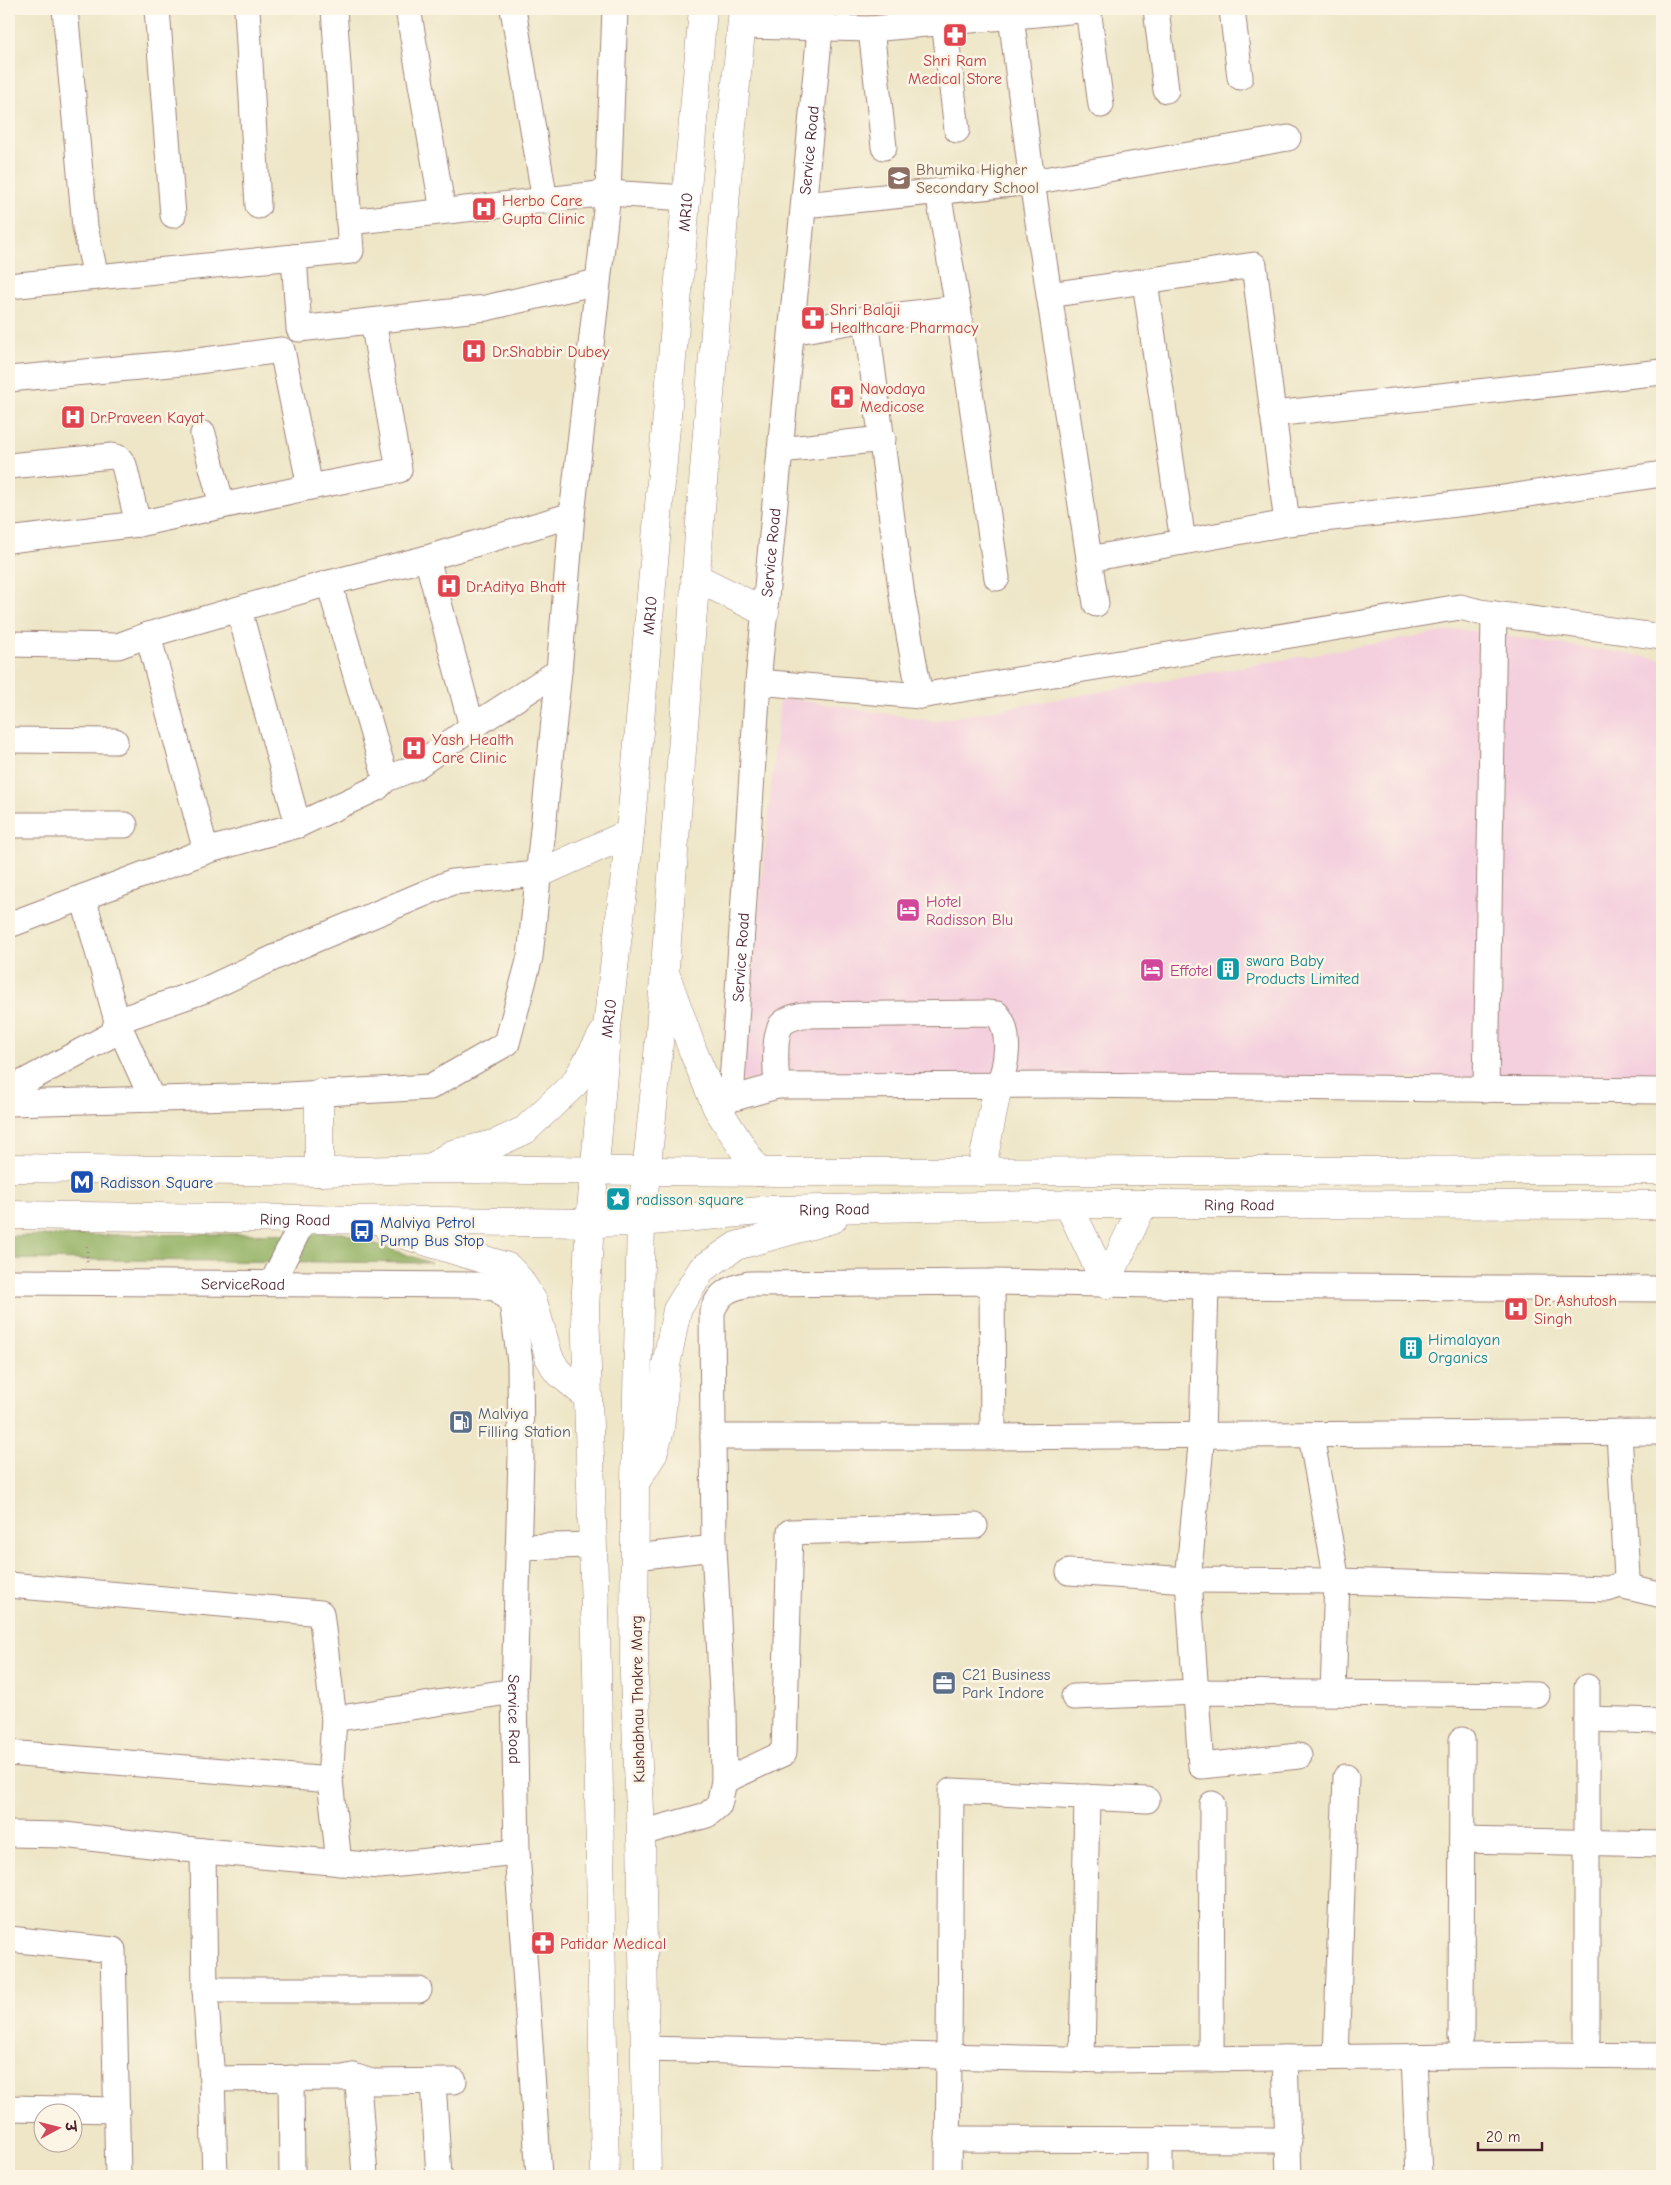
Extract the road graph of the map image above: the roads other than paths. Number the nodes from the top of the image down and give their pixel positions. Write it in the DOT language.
graph roads {
  1 [pos="65,9"];
  2 [pos="157,9"];
  3 [pos="248,9"];
  4 [pos="334,9"];
  5 [pos="408,9"];
  6 [pos="513,9"];
  7 [pos="615,9"];
  8 [pos="703,9"];
  9 [pos="1089,9"];
  10 [pos="1156,9"];
  11 [pos="1232,9"];
  12 [pos="1011,16"];
  13 [pos="742,17"];
  14 [pos="821,18"];
  15 [pos="944,21"];
  16 [pos="870,29"];
  17 [pos="1240,77"];
  18 [pos="1166,90"];
  19 [pos="1101,105"];
  20 [pos="957,130"];
  21 [pos="1288,138"];
  22 [pos="884,147"];
  23 [pos="1032,182"];
  24 [pos="938,192"];
  25 [pos="608,193"];
  26 [pos="686,198"];
  27 [pos="545,201"];
  28 [pos="258,206"];
  29 [pos="804,206"];
  30 [pos="443,211"];
  31 [pos="173,215"];
  32 [pos="349,222"];
  33 [pos="294,257"];
  34 [pos="96,277"];
  35 [pos="597,282"];
  36 [pos="1146,282"];
  37 [pos="9,286"];
  38 [pos="1049,295"];
  39 [pos="958,308"];
  40 [pos="866,319"];
  41 [pos="372,321"];
  42 [pos="792,332"];
  43 [pos="1662,372"];
  44 [pos="9,379"];
  45 [pos="1272,414"];
  46 [pos="203,434"];
  47 [pos="883,439"];
  48 [pos="780,450"];
  49 [pos="9,466"];
  50 [pos="1662,474"];
  51 [pos="310,487"];
  52 [pos="222,506"];
  53 [pos="572,516"];
  54 [pos="1287,523"];
  55 [pos="138,524"];
  56 [pos="9,540"];
  57 [pos="1183,542"];
  58 [pos="427,558"];
  59 [pos="1090,559"];
  60 [pos="695,577"];
  61 [pos="997,578"];
  62 [pos="329,583"];
  63 [pos="1096,604"];
  64 [pos="239,610"];
  65 [pos="765,612"];
  66 [pos="1494,614"];
  67 [pos="148,635"];
  68 [pos="1662,637"];
  69 [pos="9,644"];
  70 [pos="560,671"];
  71 [pos="758,682"];
  72 [pos="920,696"];
  73 [pos="472,727"];
  74 [pos="9,740"];
  75 [pos="115,742"];
  76 [pos="386,779"];
  77 [pos="9,824"];
  78 [pos="125,825"];
  79 [pos="298,825"];
  80 [pos="630,833"];
  81 [pos="206,851"];
  82 [pos="538,874"];
  83 [pos="83,897"];
  84 [pos="9,924"];
  85 [pos="664,970"];
  86 [pos="117,1021"];
  87 [pos="607,1027"];
  88 [pos="777,1086"];
  89 [pos="998,1086"];
  90 [pos="9,1090"];
  91 [pos="1486,1090"];
  92 [pos="1662,1091"];
  93 [pos="319,1094"];
  94 [pos="152,1099"];
  95 [pos="9,1103"];
  96 [pos="724,1103"];
  97 [pos="9,1168"];
  98 [pos="428,1169"];
  99 [pos="1662,1170"];
  100 [pos="319,1172"];
  101 [pos="595,1172"];
  102 [pos="645,1172"];
  103 [pos="758,1172"];
  104 [pos="981,1172"];
  105 [pos="1068,1204"];
  106 [pos="1142,1204"];
  107 [pos="1662,1205"];
  108 [pos="874,1208"];
  109 [pos="9,1215"];
  110 [pos="304,1219"];
  111 [pos="354,1220"];
  112 [pos="640,1222"];
  113 [pos="590,1223"];
  114 [pos="9,1282"];
  115 [pos="992,1282"];
  116 [pos="272,1284"];
  117 [pos="1106,1284"];
  118 [pos="477,1285"];
  119 [pos="1206,1286"];
  120 [pos="1662,1289"];
  121 [pos="587,1396"];
  122 [pos="1619,1432"];
  123 [pos="1662,1432"];
  124 [pos="1202,1435"];
  125 [pos="713,1436"];
  126 [pos="1312,1436"];
  127 [pos="993,1437"];
  128 [pos="635,1483"];
  129 [pos="975,1526"];
  130 [pos="592,1545"];
  131 [pos="518,1547"];
  132 [pos="714,1548"];
  133 [pos="636,1557"];
  134 [pos="1069,1572"];
  135 [pos="1188,1580"];
  136 [pos="1337,1581"];
  137 [pos="9,1585"];
  138 [pos="1620,1585"];
  139 [pos="1662,1595"];
  140 [pos="1586,1687"];
  141 [pos="514,1691"];
  142 [pos="1196,1692"];
  143 [pos="1333,1692"];
  144 [pos="1537,1695"];
  145 [pos="1074,1697"];
  146 [pos="334,1719"];
  147 [pos="1587,1719"];
  148 [pos="1662,1721"];
  149 [pos="1462,1740"];
  150 [pos="9,1753"];
  151 [pos="1299,1756"];
  152 [pos="1346,1777"];
  153 [pos="330,1780"];
  154 [pos="724,1781"];
  155 [pos="1086,1797"];
  156 [pos="1147,1800"];
  157 [pos="1212,1804"];
  158 [pos="641,1833"];
  159 [pos="9,1834"];
  160 [pos="1462,1840"];
  161 [pos="1587,1843"];
  162 [pos="1662,1844"];
  163 [pos="203,1851"];
  164 [pos="517,1852"];
  165 [pos="339,1863"];
  166 [pos="9,1939"];
  167 [pos="205,1990"];
  168 [pos="419,1990"];
  169 [pos="1461,2037"];
  170 [pos="1587,2039"];
  171 [pos="645,2049"];
  172 [pos="1414,2056"];
  173 [pos="1662,2056"];
  174 [pos="949,2057"];
  175 [pos="1285,2058"];
  176 [pos="1336,2058"];
  177 [pos="1211,2059"];
  178 [pos="1082,2060"];
  179 [pos="353,2076"];
  180 [pos="291,2078"];
  181 [pos="212,2079"];
  182 [pos="9,2108"];
  183 [pos="116,2110"];
  184 [pos="948,2139"];
  185 [pos="1160,2139"];
  186 [pos="1289,2140"];
  187 [pos="118,2176"];
  188 [pos="215,2176"];
  189 [pos="292,2176"];
  190 [pos="365,2176"];
  191 [pos="439,2176"];
  192 [pos="539,2176"];
  193 [pos="605,2176"];
  194 [pos="647,2176"];
  195 [pos="948,2176"];
  196 [pos="1160,2176"];
  197 [pos="1288,2176"];
  198 [pos="1419,2176"];
  1 -- 34 [label="street"];
  2 -- 31 [label="street"];
  3 -- 28 [label="street"];
  4 -- 32 [label="street"];
  5 -- 30 [label="street"];
  6 -- 27 [label="street"];
  7 -- 25 [label="street"];
  8 -- 26 [label="main road, MR10"];
  9 -- 12 [label="street"];
  9 -- 19 [label="street"];
  10 -- 18 [label="street"];
  11 -- 17 [label="street"];
  12 -- 15 [label="street"];
  12 -- 23 [label="street"];
  13 -- 14 [label="street"];
  13 -- 60 [label="main road"];
  14 -- 16 [label="street"];
  14 -- 29 [label="street, Service Road"];
  15 -- 16 [label="street"];
  15 -- 20 [label="street"];
  16 -- 22 [label="street"];
  21 -- 23 [label="street"];
  23 -- 24 [label="street"];
  23 -- 38 [label="street"];
  24 -- 29 [label="street"];
  24 -- 39 [label="street"];
  25 -- 26 [label="street"];
  25 -- 27 [label="street"];
  25 -- 35 [label="street"];
  26 -- 80 [label="main road, MR10"];
  27 -- 30 [label="street"];
  29 -- 42 [label="street, Service Road"];
  30 -- 32 [label="street"];
  32 -- 33 [label="street"];
  33 -- 34 [label="street"];
  33 -- 41 [label="street"];
  34 -- 37 [label="street"];
  35 -- 41 [label="street"];
  35 -- 53 [label="street"];
  36 -- 38 [label="street"];
  36 -- 45 [label="street"];
  36 -- 57 [label="street"];
  38 -- 59 [label="street"];
  39 -- 40 [label="street"];
  39 -- 61 [label="street"];
  40 -- 42 [label="street"];
  40 -- 47 [label="street"];
  41 -- 51 [label="street"];
  42 -- 48 [label="street, Service Road"];
  43 -- 45 [label="street"];
  44 -- 51 [label="street"];
  45 -- 54 [label="street"];
  46 -- 52 [label="street"];
  47 -- 48 [label="street"];
  47 -- 72 [label="street"];
  48 -- 65 [label="street, Service Road"];
  49 -- 55 [label="street"];
  50 -- 54 [label="street"];
  51 -- 52 [label="street"];
  52 -- 55 [label="street"];
  53 -- 58 [label="street"];
  53 -- 70 [label="street"];
  54 -- 57 [label="street"];
  55 -- 56 [label="street"];
  57 -- 59 [label="street"];
  58 -- 62 [label="street"];
  58 -- 73 [label="street"];
  59 -- 63 [label="street"];
  60 -- 65 [label="main road"];
  60 -- 85 [label="main road"];
  62 -- 64 [label="street"];
  62 -- 76 [label="street"];
  64 -- 67 [label="street"];
  64 -- 79 [label="street"];
  65 -- 71 [label="street, Service Road"];
  66 -- 68 [label="street"];
  66 -- 72 [label="street"];
  66 -- 91 [label="street"];
  67 -- 69 [label="street"];
  67 -- 81 [label="street"];
  70 -- 73 [label="street"];
  70 -- 82 [label="street"];
  71 -- 72 [label="street"];
  71 -- 96 [label="street, Service Road"];
  73 -- 76 [label="street"];
  74 -- 75 [label="street"];
  76 -- 79 [label="street"];
  77 -- 78 [label="street"];
  79 -- 81 [label="street"];
  80 -- 82 [label="main road"];
  80 -- 87 [label="main road, MR10"];
  81 -- 83 [label="street"];
  82 -- 86 [label="street"];
  82 -- 93 [label="street"];
  83 -- 84 [label="street"];
  83 -- 86 [label="street"];
  85 -- 96 [label="main road"];
  85 -- 102 [label="main road"];
  86 -- 90 [label="street"];
  86 -- 94 [label="street"];
  87 -- 98 [label="main road"];
  87 -- 101 [label="main road, MR10"];
  88 -- 89 [label="street"];
  88 -- 89 [label="street"];
  88 -- 96 [label="street"];
  89 -- 91 [label="street"];
  89 -- 104 [label="main road"];
  91 -- 92 [label="street"];
  93 -- 94 [label="street"];
  93 -- 100 [label="main road"];
  94 -- 95 [label="street"];
  96 -- 103 [label="main road"];
  97 -- 100 [label="main road, Ring Road"];
  98 -- 100 [label="main road, Ring Road"];
  98 -- 101 [label="main road, Ring Road"];
  99 -- 104 [label="main road, Ring Road"];
  101 -- 102 [label="main road, Ring Road"];
  101 -- 113 [label="main road, MR10"];
  102 -- 103 [label="main road, Ring Road"];
  102 -- 112 [label="main road"];
  103 -- 104 [label="main road, Ring Road"];
  105 -- 106 [label="main road, Ring Road"];
  105 -- 108 [label="main road, Ring Road"];
  105 -- 117 [label="main road"];
  106 -- 107 [label="main road, Ring Road"];
  106 -- 117 [label="main road"];
  108 -- 112 [label="main road, Ring Road"];
  108 -- 128 [label="main road"];
  109 -- 110 [label="main road, Ring Road"];
  110 -- 111 [label="main road, Ring Road"];
  110 -- 116 [label="street"];
  111 -- 113 [label="main road, Ring Road"];
  111 -- 121 [label="main road"];
  112 -- 113 [label="main road, Ring Road"];
  112 -- 128 [label="main road, Kushabhau Thakre Marg"];
  113 -- 121 [label="main road"];
  114 -- 116 [label="street, ServiceRoad"];
  115 -- 117 [label="street"];
  115 -- 125 [label="street"];
  115 -- 127 [label="street"];
  116 -- 118 [label="street, ServiceRoad"];
  117 -- 119 [label="street"];
  118 -- 131 [label="street, Service Road"];
  119 -- 120 [label="street"];
  119 -- 124 [label="street"];
  121 -- 130 [label="main road"];
  122 -- 123 [label="street"];
  122 -- 126 [label="street"];
  122 -- 138 [label="street"];
  124 -- 126 [label="street"];
  124 -- 127 [label="street"];
  124 -- 135 [label="street"];
  125 -- 127 [label="street"];
  125 -- 132 [label="street"];
  126 -- 136 [label="street"];
  128 -- 133 [label="main road, Kushabhau Thakre Marg"];
  129 -- 154 [label="street"];
  130 -- 131 [label="street"];
  130 -- 193 [label="main road"];
  131 -- 141 [label="street, Service Road"];
  132 -- 133 [label="street"];
  132 -- 154 [label="street"];
  133 -- 158 [label="main road, Kushabhau Thakre Marg"];
  134 -- 135 [label="street"];
  135 -- 136 [label="street"];
  135 -- 142 [label="street"];
  136 -- 138 [label="street"];
  136 -- 143 [label="street"];
  137 -- 146 [label="street"];
  138 -- 139 [label="street"];
  140 -- 147 [label="street"];
  141 -- 146 [label="street"];
  141 -- 164 [label="street, Service Road"];
  142 -- 143 [label="street"];
  142 -- 145 [label="street"];
  142 -- 151 [label="street"];
  143 -- 144 [label="street"];
  146 -- 153 [label="street"];
  147 -- 148 [label="street"];
  147 -- 161 [label="street"];
  149 -- 160 [label="street"];
  150 -- 153 [label="street"];
  152 -- 176 [label="street"];
  153 -- 165 [label="street"];
  154 -- 158 [label="street"];
  155 -- 156 [label="street"];
  155 -- 174 [label="street"];
  155 -- 178 [label="street"];
  157 -- 177 [label="street"];
  158 -- 171 [label="main road, Kushabhau Thakre Marg"];
  159 -- 163 [label="street"];
  160 -- 161 [label="street"];
  160 -- 169 [label="street"];
  161 -- 162 [label="street"];
  161 -- 170 [label="street"];
  163 -- 165 [label="street"];
  163 -- 167 [label="street"];
  164 -- 165 [label="street"];
  164 -- 192 [label="street, Service Road"];
  166 -- 183 [label="street"];
  167 -- 168 [label="street"];
  167 -- 181 [label="street"];
  171 -- 174 [label="street"];
  171 -- 194 [label="main road, Kushabhau Thakre Marg"];
  172 -- 173 [label="street"];
  172 -- 176 [label="street"];
  172 -- 198 [label="street"];
  174 -- 178 [label="street"];
  174 -- 184 [label="street"];
  175 -- 176 [label="street"];
  175 -- 177 [label="street"];
  175 -- 186 [label="street"];
  177 -- 178 [label="street"];
  179 -- 180 [label="street"];
  179 -- 190 [label="street"];
  179 -- 191 [label="street"];
  180 -- 181 [label="street"];
  180 -- 189 [label="street"];
  181 -- 188 [label="street"];
  182 -- 183 [label="street"];
  183 -- 187 [label="street"];
  184 -- 185 [label="street"];
  184 -- 195 [label="street"];
  185 -- 186 [label="street"];
  185 -- 196 [label="street"];
  186 -- 197 [label="street"];
}
